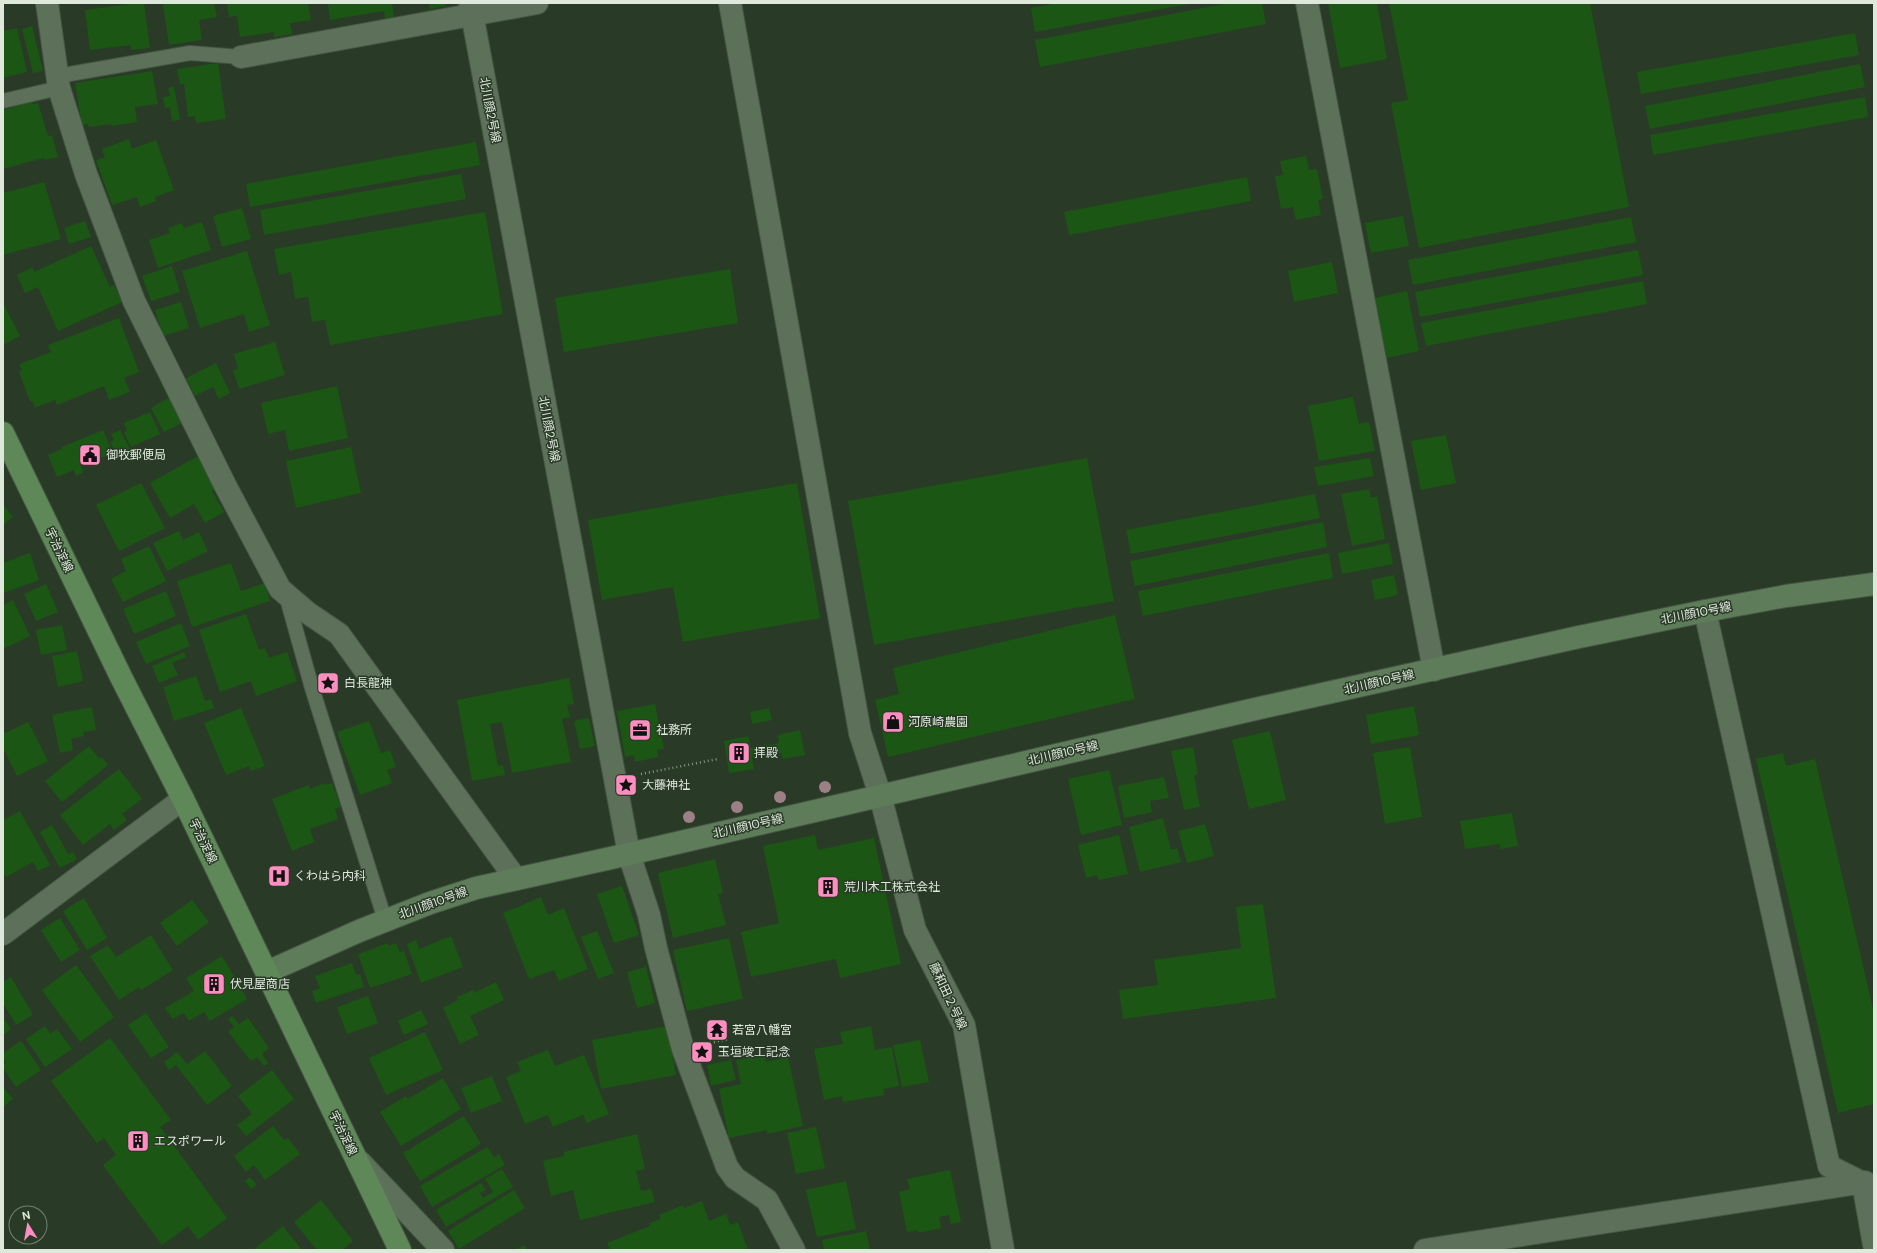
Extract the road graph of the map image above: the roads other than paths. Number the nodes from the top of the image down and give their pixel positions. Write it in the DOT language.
graph roads {
  1 [pos="47,3"];
  2 [pos="538,3"];
  3 [pos="730,3"];
  4 [pos="1307,3"];
  5 [pos="471,9"];
  6 [pos="241,57"];
  7 [pos="59,82"];
  8 [pos="3,101"];
  9 [pos="3,433"];
  10 [pos="1874,584"];
  11 [pos="285,593"];
  12 [pos="1705,611"];
  13 [pos="1434,670"];
  14 [pos="880,795"];
  15 [pos="183,799"];
  16 [pos="629,854"];
  17 [pos="516,879"];
  18 [pos="385,920"];
  19 [pos="3,934"];
  20 [pos="267,972"];
  21 [pos="355,1157"];
  22 [pos="1868,1182"];
  23 [pos="1874,1245"];
  24 [pos="400,1250"];
  25 [pos="443,1250"];
  26 [pos="794,1250"];
  27 [pos="1003,1250"];
  28 [pos="1425,1250"];
  1 -- 7 [label="street"];
  2 -- 5 [label="street"];
  3 -- 14 [label="street, 藤和田２号線"];
  4 -- 13 [label="street"];
  5 -- 6 [label="street"];
  5 -- 16 [label="street, 北川顔2号線"];
  6 -- 7 [label="lane"];
  7 -- 8 [label="lane"];
  7 -- 11 [label="street"];
  9 -- 15 [label="main road, 宇治淀線"];
  10 -- 12 [label="street, 北川顔10号線"];
  11 -- 17 [label="street"];
  11 -- 18 [label="lane"];
  12 -- 13 [label="street, 北川顔10号線"];
  12 -- 22 [label="street"];
  13 -- 14 [label="street, 北川顔10号線"];
  14 -- 16 [label="street, 北川顔10号線"];
  14 -- 27 [label="street, 藤和田２号線"];
  15 -- 19 [label="street"];
  15 -- 20 [label="main road, 宇治淀線"];
  16 -- 17 [label="street, 北川顔10号線"];
  16 -- 26 [label="street, 北川顔2号線"];
  17 -- 18 [label="street, 北川顔10号線"];
  18 -- 20 [label="street, 北川顔10号線"];
  20 -- 21 [label="main road, 宇治淀線"];
  21 -- 24 [label="main road, 宇治淀線"];
  21 -- 25 [label="street"];
  22 -- 23 [label="street"];
  22 -- 28 [label="street"];
}
